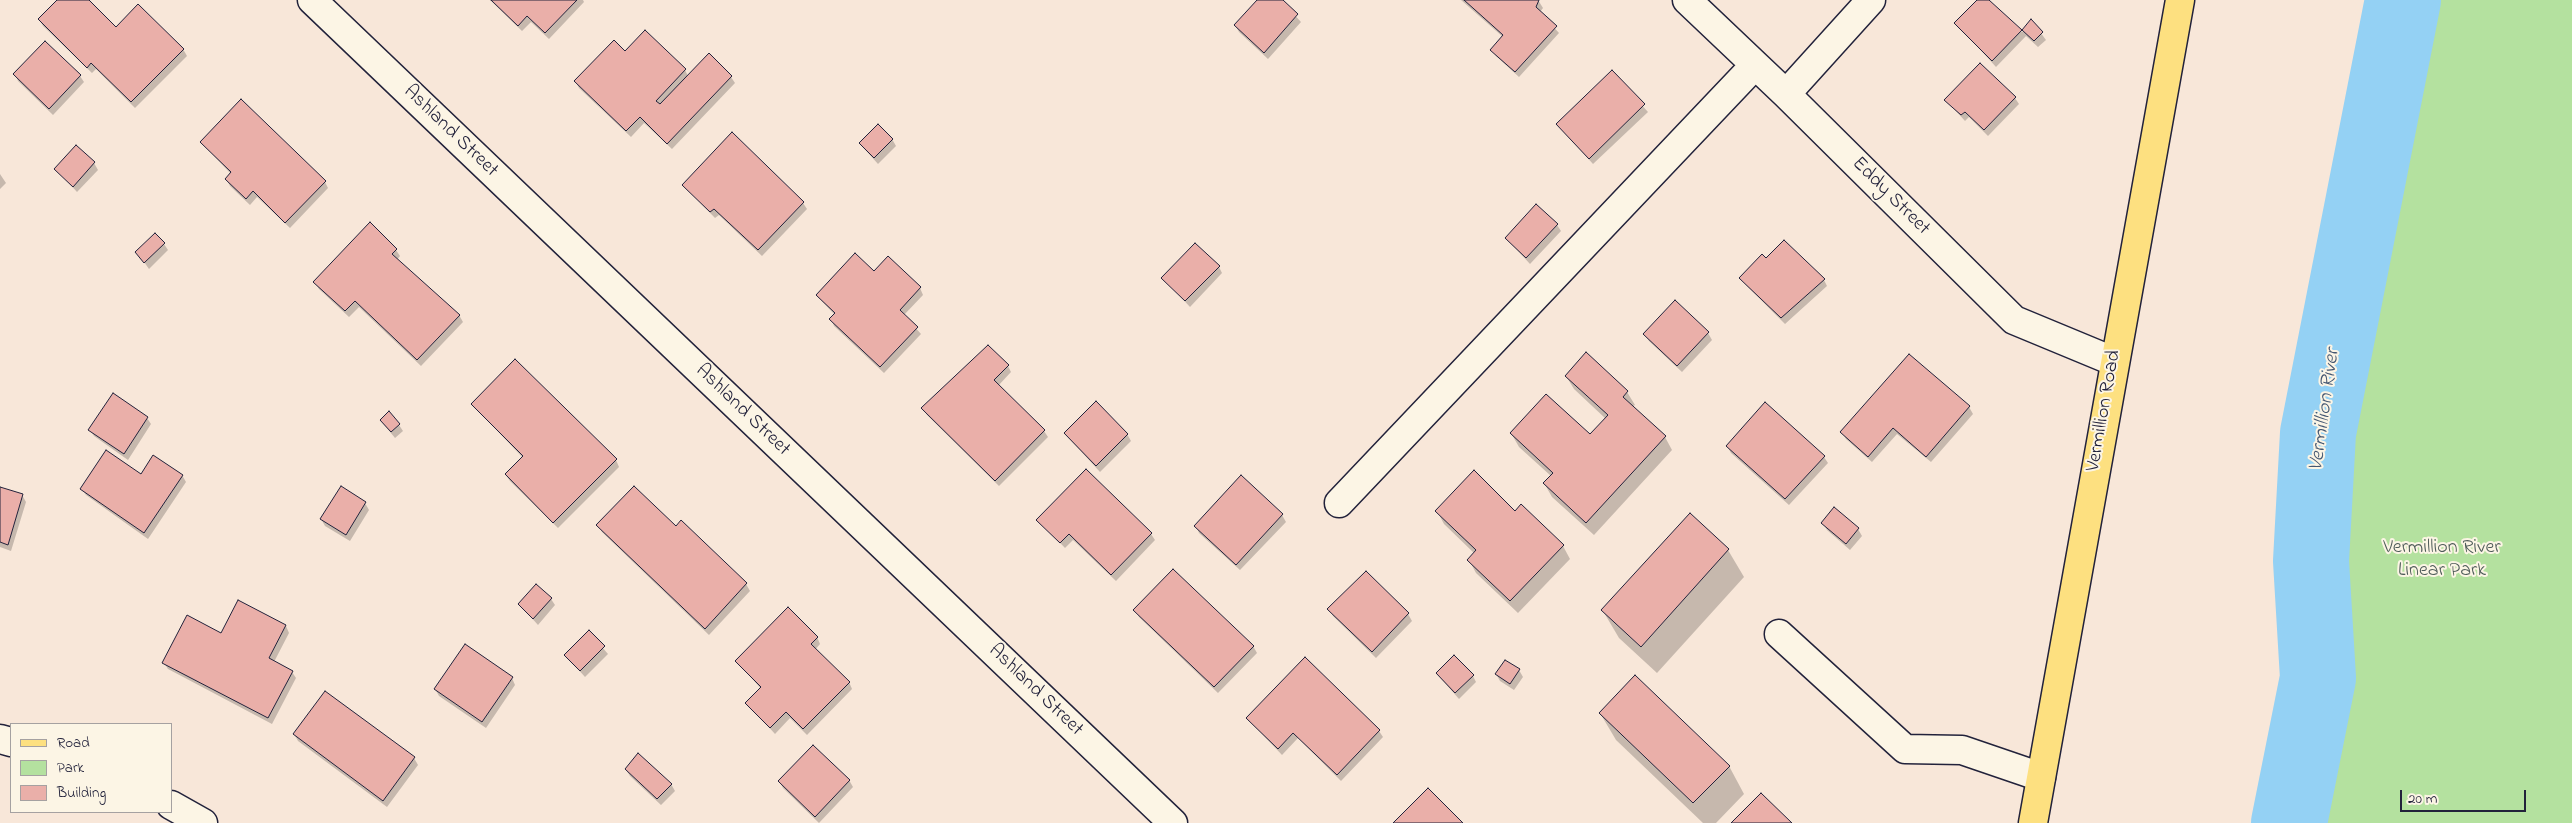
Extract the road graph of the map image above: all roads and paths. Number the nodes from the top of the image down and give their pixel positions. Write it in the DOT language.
graph roads {
  1 [pos="312,0"];
  2 [pos="1687,0"];
  3 [pos="1871,0"];
  4 [pos="2180,0"];
  5 [pos="1754,65"];
  6 [pos="1786,94"];
  7 [pos="2113,361"];
  8 [pos="1339,503"];
  9 [pos="1779,634"];
  10 [pos="2041,777"];
  11 [pos="172,806"];
  12 [pos="203,823"];
  13 [pos="1173,823"];
  14 [pos="2033,823"];
  1 -- 13 [label="street, Ashland Street"];
  2 -- 5 [label="street, Eddy Street"];
  3 -- 6 [label="street"];
  4 -- 7 [label="main road, Vermillion Road"];
  5 -- 6 [label="street, Eddy Street"];
  5 -- 8 [label="street"];
  6 -- 7 [label="street, Eddy Street"];
  7 -- 10 [label="main road, Vermillion Road"];
  9 -- 10 [label="street"];
  10 -- 14 [label="main road, Vermillion Road"];
  11 -- 12 [label="street"];
}
